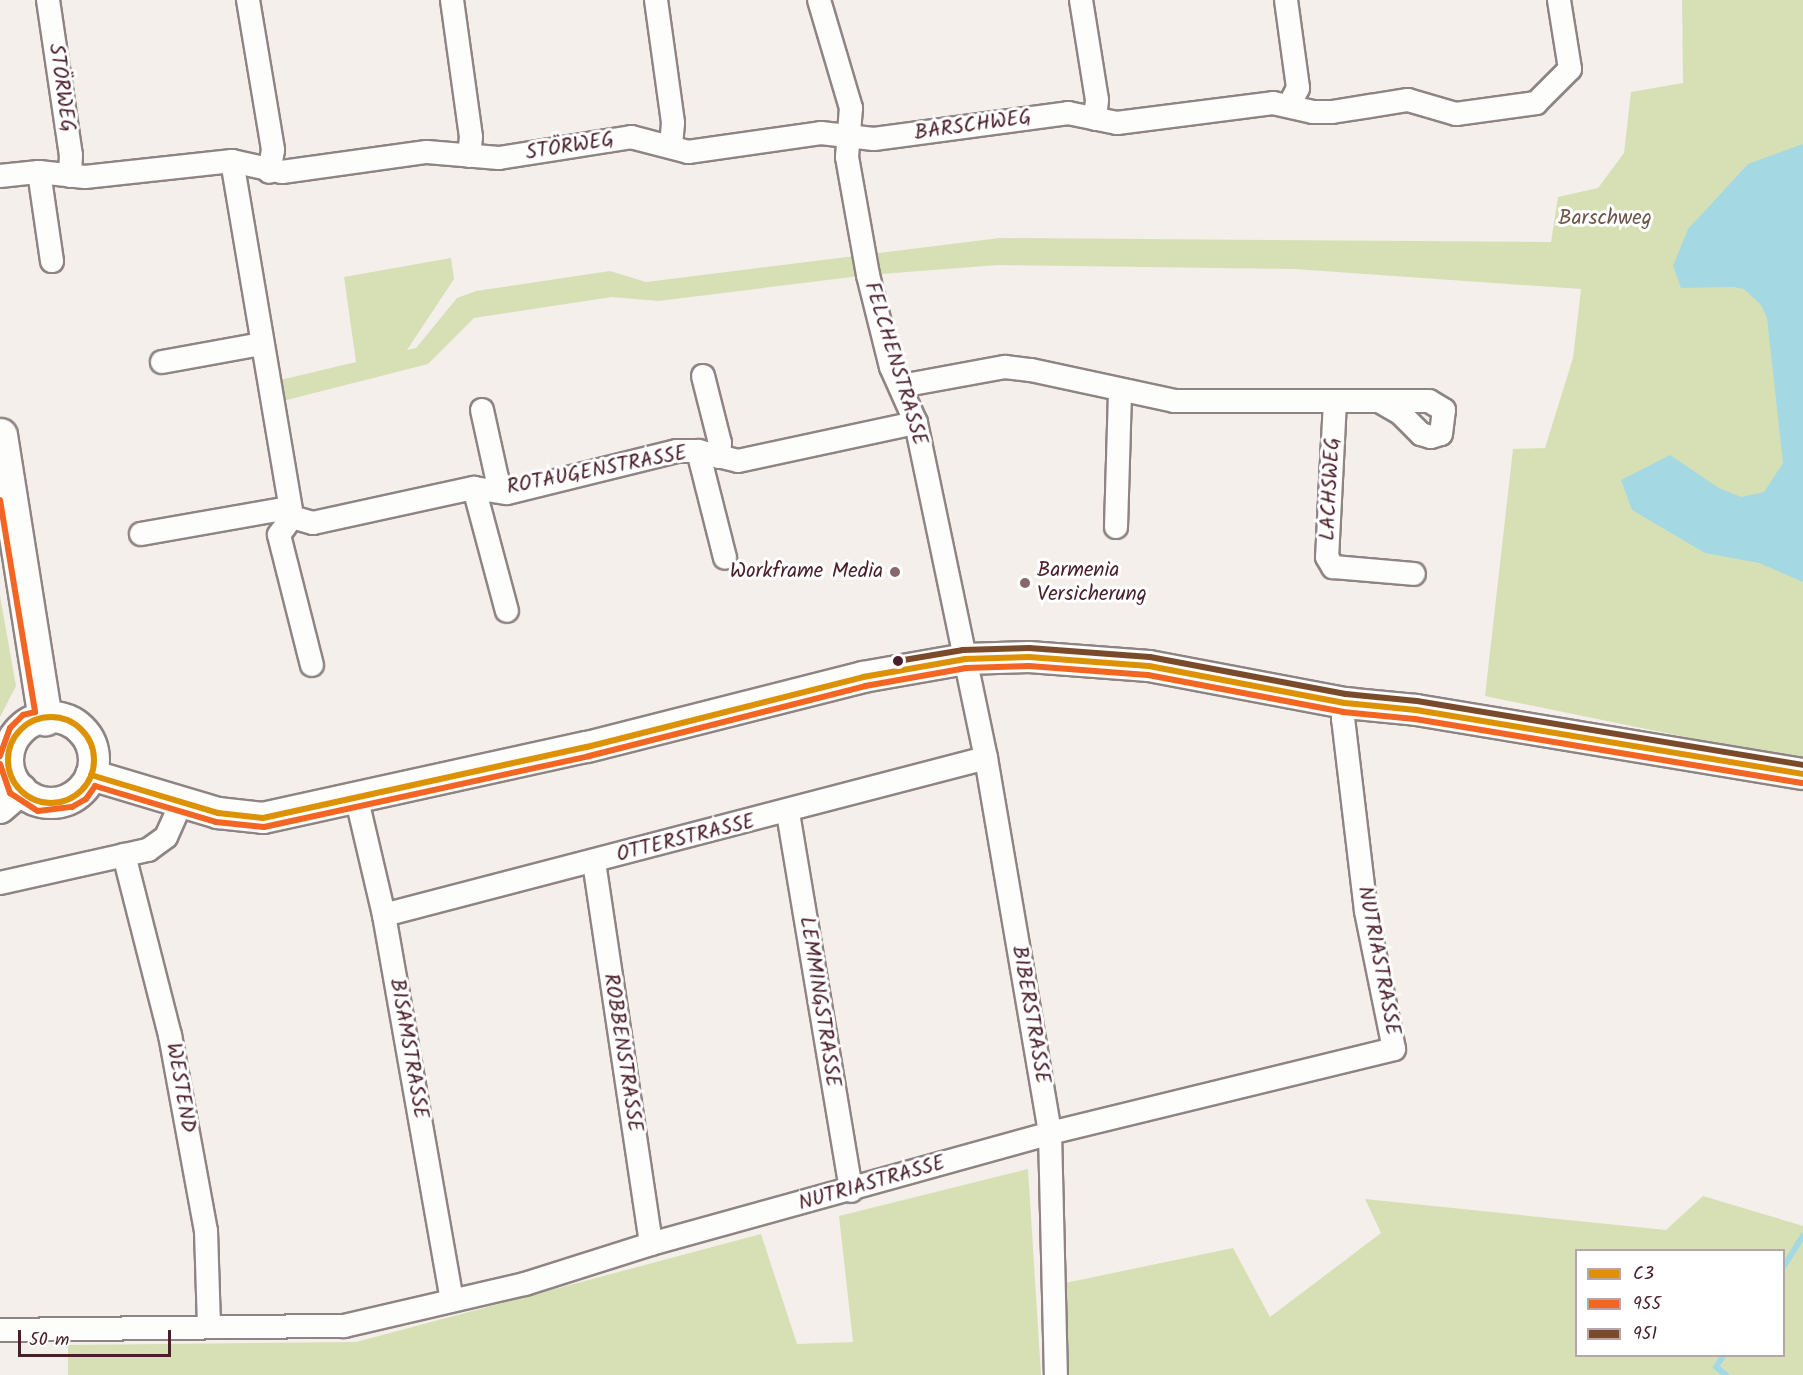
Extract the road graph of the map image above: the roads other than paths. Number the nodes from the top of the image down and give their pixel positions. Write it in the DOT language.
graph roads {
  1 [pos="48,0"];
  2 [pos="248,0"];
  3 [pos="452,0"];
  4 [pos="656,0"];
  5 [pos="819,0"];
  6 [pos="1081,0"];
  7 [pos="1286,0"];
  8 [pos="1559,0"];
  9 [pos="1289,106"];
  10 [pos="1095,119"];
  11 [pos="850,136"];
  12 [pos="671,146"];
  13 [pos="469,156"];
  14 [pos="232,161"];
  15 [pos="39,172"];
  16 [pos="269,172"];
  17 [pos="0,176"];
  18 [pos="70,176"];
  19 [pos="52,261"];
  20 [pos="261,344"];
  21 [pos="162,362"];
  22 [pos="703,376"];
  23 [pos="901,386"];
  24 [pos="1120,391"];
  25 [pos="1335,401"];
  26 [pos="1379,401"];
  27 [pos="482,410"];
  28 [pos="916,423"];
  29 [pos="0,435"];
  30 [pos="708,454"];
  31 [pos="0,467"];
  32 [pos="485,489"];
  33 [pos="13,513"];
  34 [pos="290,513"];
  35 [pos="1116,527"];
  36 [pos="141,534"];
  37 [pos="725,558"];
  38 [pos="1414,574"];
  39 [pos="507,611"];
  40 [pos="965,659"];
  41 [pos="312,665"];
  42 [pos="1345,703"];
  43 [pos="45,718"];
  44 [pos="986,759"];
  45 [pos="1803,774"];
  46 [pos="91,775"];
  47 [pos="10,799"];
  48 [pos="357,800"];
  49 [pos="181,804"];
  50 [pos="788,813"];
  51 [pos="124,855"];
  52 [pos="594,862"];
  53 [pos="0,883"];
  54 [pos="384,915"];
  55 [pos="1050,1133"];
  56 [pos="850,1191"];
  57 [pos="651,1244"];
  58 [pos="453,1299"];
  59 [pos="209,1326"];
  60 [pos="0,1330"];
  61 [pos="1056,1375"];
  1 -- 18 [label="street, STÖRWEG"];
  2 -- 16 [label="street"];
  3 -- 13 [label="street"];
  4 -- 12 [label="street"];
  5 -- 11 [label="street, FELCHENSTRASSE"];
  6 -- 10 [label="street"];
  7 -- 9 [label="street"];
  8 -- 9 [label="street, BARSCHWEG"];
  9 -- 10 [label="street, BARSCHWEG"];
  10 -- 11 [label="street, BARSCHWEG"];
  11 -- 12 [label="street, STÖRWEG"];
  11 -- 23 [label="street, FELCHENSTRASSE"];
  12 -- 13 [label="street, STÖRWEG"];
  13 -- 16 [label="street, STÖRWEG"];
  14 -- 16 [label="street, STÖRWEG"];
  14 -- 18 [label="street, STÖRWEG"];
  14 -- 20 [label="street"];
  15 -- 17 [label="street, STÖRWEG"];
  15 -- 18 [label="street, STÖRWEG"];
  15 -- 19 [label="street"];
  20 -- 21 [label="street"];
  20 -- 34 [label="street"];
  22 -- 30 [label="street, ROTAUGENSTRASSE"];
  23 -- 24 [label="street"];
  23 -- 28 [label="street, FELCHENSTRASSE"];
  24 -- 25 [label="street"];
  24 -- 35 [label="street"];
  25 -- 26 [label="street"];
  25 -- 38 [label="street, LACHSWEG"];
  27 -- 32 [label="street, ROTAUGENSTRASSE"];
  28 -- 30 [label="street, ROTAUGENSTRASSE"];
  28 -- 40 [label="street, FELCHENSTRASSE"];
  29 -- 33 [label="highway"];
  30 -- 32 [label="street, ROTAUGENSTRASSE"];
  30 -- 37 [label="street, ROTAUGENSTRASSE"];
  31 -- 33 [label="highway"];
  32 -- 34 [label="street, ROTAUGENSTRASSE"];
  32 -- 39 [label="street, ROTAUGENSTRASSE"];
  33 -- 43 [label="highway"];
  34 -- 36 [label="street, ROTAUGENSTRASSE"];
  34 -- 41 [label="street"];
  40 -- 42 [label="main road"];
  40 -- 44 [label="street, BIBERSTRASSE"];
  40 -- 48 [label="main road"];
  42 -- 45 [label="main road"];
  42 -- 55 [label="street, NUTRIASTRASSE"];
  43 -- 46 [label="main road"];
  43 -- 47 [label="main road"];
  44 -- 50 [label="street, OTTERSTRASSE"];
  44 -- 55 [label="street, BIBERSTRASSE"];
  46 -- 47 [label="main road"];
  46 -- 49 [label="main road"];
  48 -- 49 [label="main road"];
  48 -- 54 [label="street, BISAMSTRASSE"];
  49 -- 51 [label="street"];
  50 -- 52 [label="street, OTTERSTRASSE"];
  50 -- 56 [label="street, LEMMINGSTRASSE"];
  51 -- 53 [label="street"];
  51 -- 59 [label="street, WESTEND"];
  52 -- 54 [label="street, OTTERSTRASSE"];
  52 -- 57 [label="street, ROBBENSTRASSE"];
  54 -- 58 [label="street, BISAMSTRASSE"];
  55 -- 56 [label="street, NUTRIASTRASSE"];
  55 -- 61 [label="street, BIBERSTRASSE"];
  56 -- 57 [label="street, NUTRIASTRASSE"];
  57 -- 58 [label="street, NUTRIASTRASSE"];
  58 -- 59 [label="street, NUTRIASTRASSE"];
  59 -- 60 [label="street, NUTRIASTRASSE"];
}
